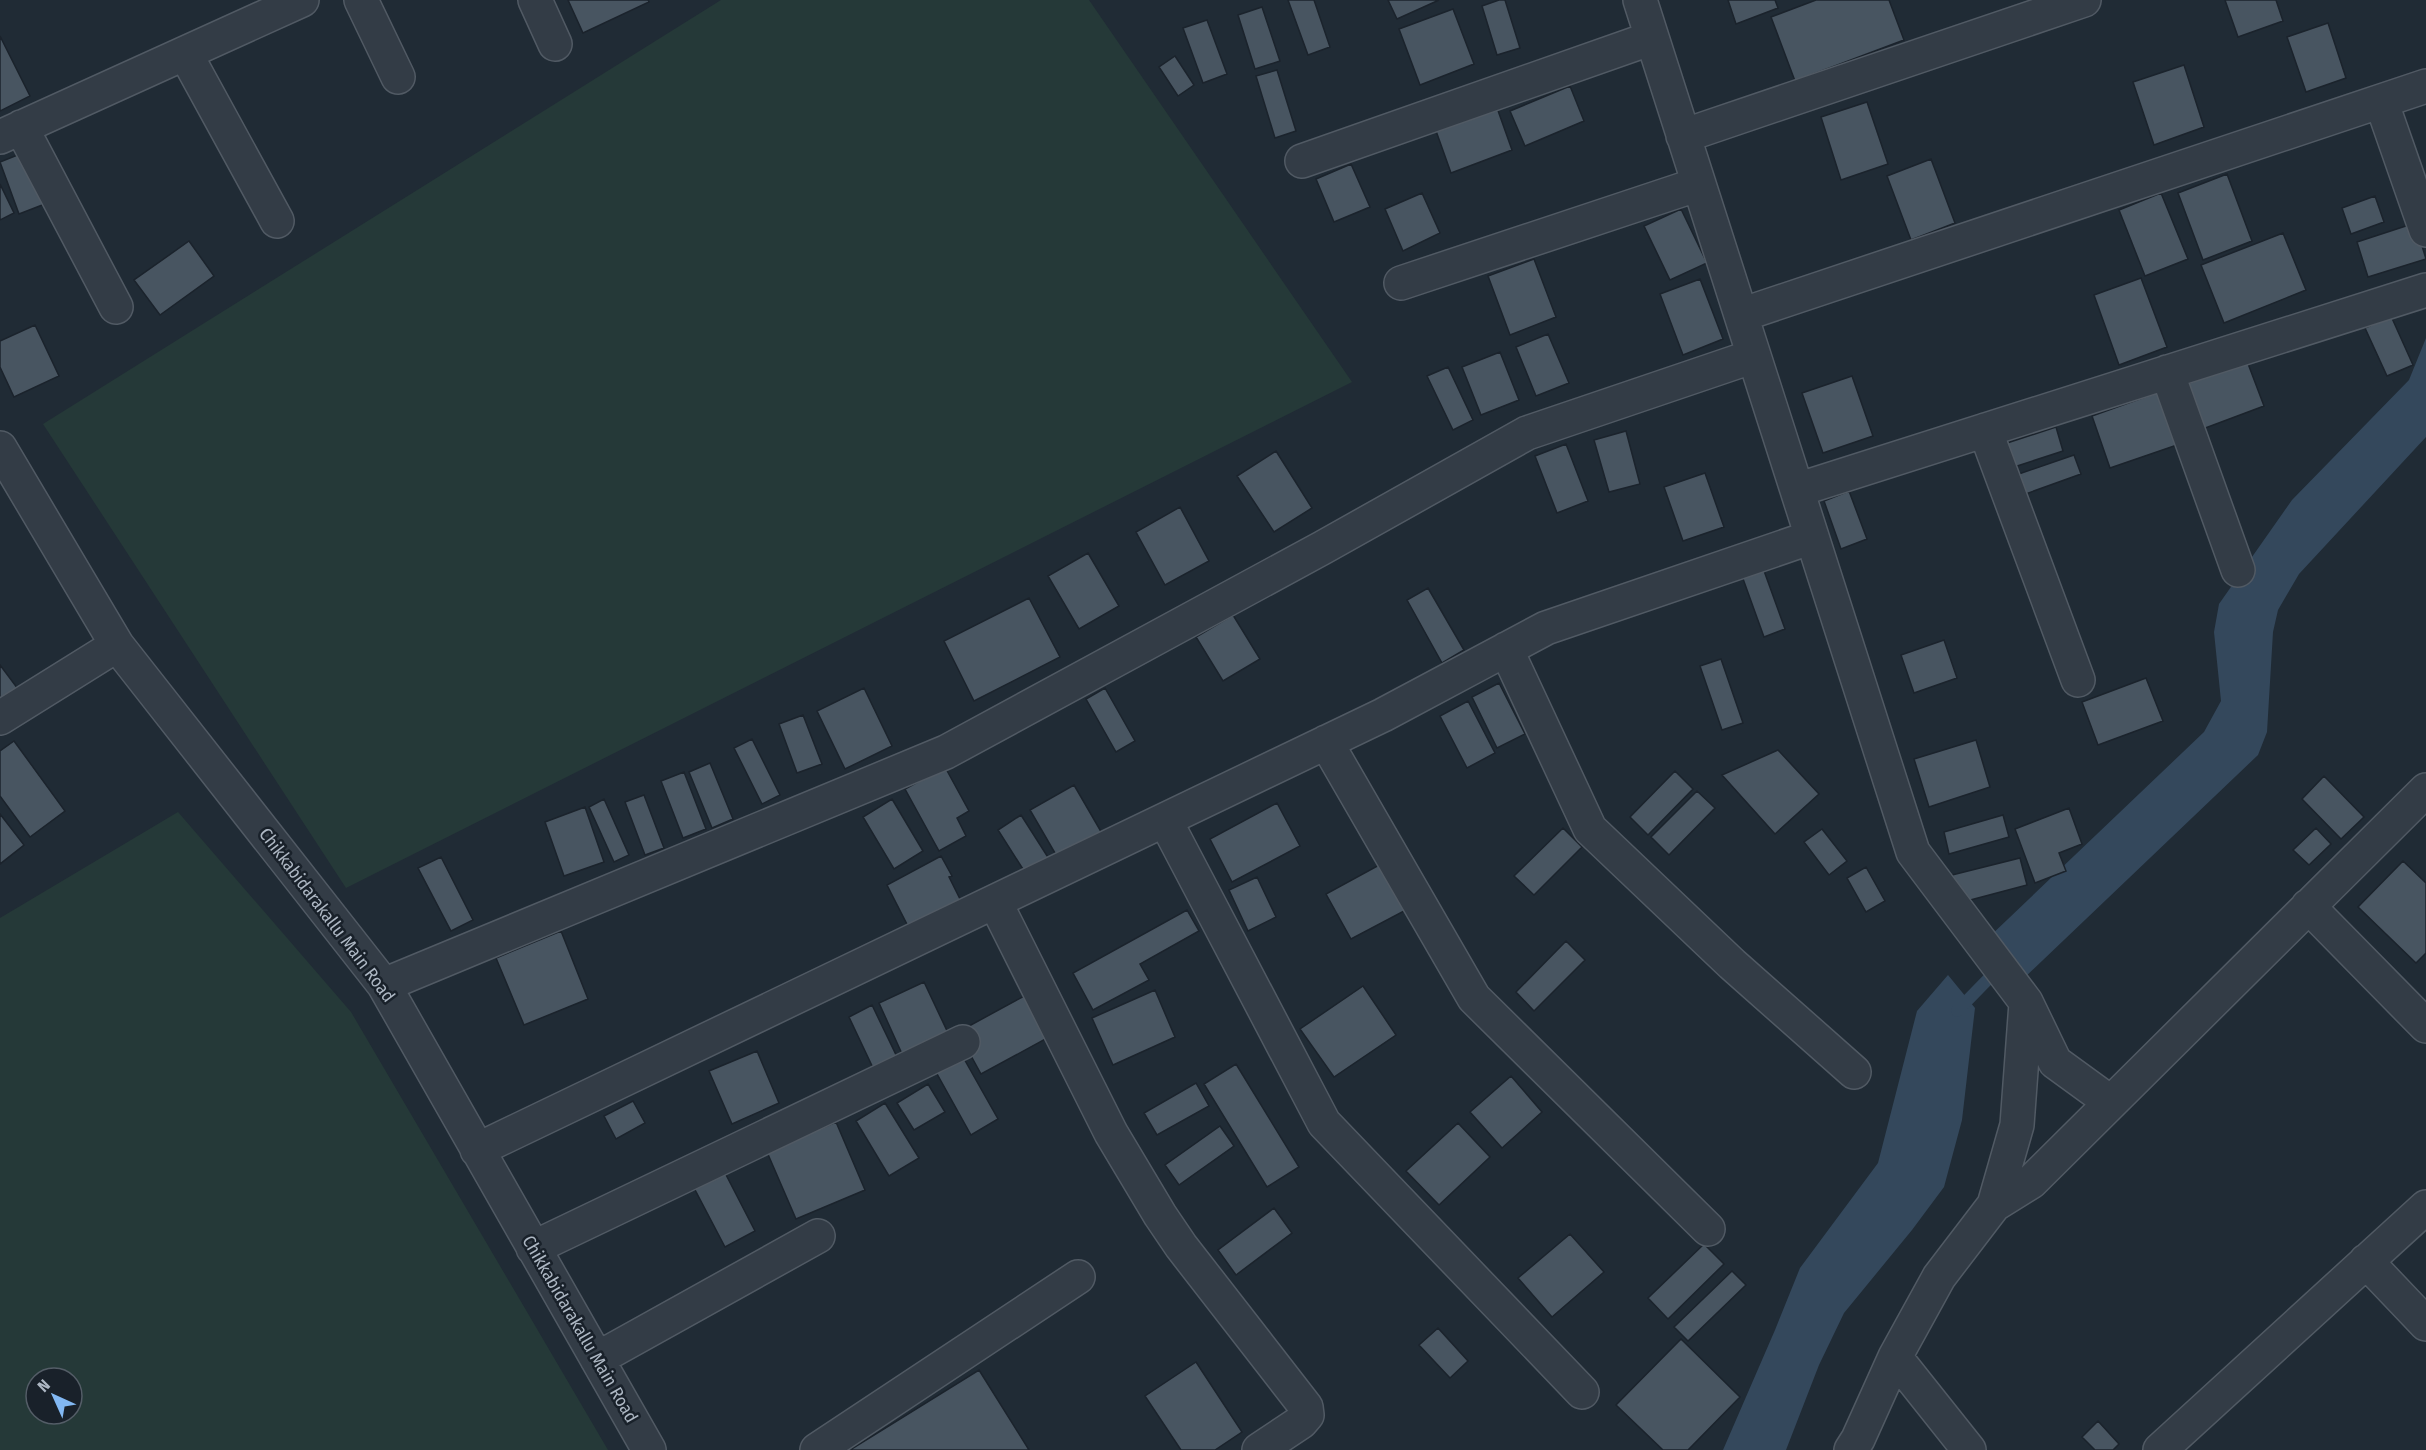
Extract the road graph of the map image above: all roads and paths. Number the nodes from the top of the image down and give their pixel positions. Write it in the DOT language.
graph roads {
  1 [pos="302,0"];
  2 [pos="361,0"];
  3 [pos="535,0"];
  4 [pos="1640,0"];
  5 [pos="2084,0"];
  6 [pos="1652,38"];
  7 [pos="555,44"];
  8 [pos="185,53"];
  9 [pos="398,77"];
  10 [pos="2426,86"];
  11 [pos="2381,101"];
  12 [pos="10,132"];
  13 [pos="1683,136"];
  14 [pos="1302,161"];
  15 [pos="1699,184"];
  16 [pos="277,221"];
  17 [pos="2426,230"];
  18 [pos="1401,283"];
  19 [pos="2426,290"];
  20 [pos="116,307"];
  21 [pos="1741,315"];
  22 [pos="1754,356"];
  23 [pos="2167,372"];
  24 [pos="1985,430"];
  25 [pos="0,448"];
  26 [pos="1797,490"];
  27 [pos="1812,537"];
  28 [pos="2238,570"];
  29 [pos="117,645"];
  30 [pos="1506,649"];
  31 [pos="2078,680"];
  32 [pos="0,718"];
  33 [pos="1326,742"];
  34 [pos="2426,790"];
  35 [pos="1165,820"];
  36 [pos="995,902"];
  37 [pos="2308,906"];
  38 [pos="384,985"];
  39 [pos="2026,1002"];
  40 [pos="2426,1026"];
  41 [pos="963,1042"];
  42 [pos="1854,1072"];
  43 [pos="2109,1102"];
  44 [pos="477,1150"];
  45 [pos="1994,1204"];
  46 [pos="2426,1207"];
  47 [pos="1708,1229"];
  48 [pos="818,1236"];
  49 [pos="533,1248"];
  50 [pos="2366,1261"];
  51 [pos="1078,1277"];
  52 [pos="2426,1324"];
  53 [pos="1895,1357"];
  54 [pos="597,1359"];
  55 [pos="1582,1392"];
  56 [pos="649,1450"];
  57 [pos="817,1450"];
  58 [pos="1260,1450"];
  59 [pos="1851,1450"];
  60 [pos="1970,1450"];
  61 [pos="2160,1450"];
  1 -- 8 [label="street"];
  2 -- 9 [label="street"];
  3 -- 7 [label="street"];
  4 -- 6 [label="street"];
  5 -- 13 [label="street"];
  6 -- 13 [label="street"];
  6 -- 14 [label="street"];
  8 -- 12 [label="street"];
  8 -- 16 [label="street"];
  10 -- 11 [label="street"];
  11 -- 17 [label="street"];
  11 -- 21 [label="street"];
  12 -- 20 [label="street"];
  13 -- 15 [label="street"];
  15 -- 18 [label="street"];
  15 -- 21 [label="street"];
  19 -- 23 [label="street"];
  21 -- 22 [label="street"];
  22 -- 26 [label="street"];
  22 -- 38 [label="street"];
  23 -- 24 [label="street"];
  23 -- 28 [label="street"];
  24 -- 26 [label="street"];
  24 -- 31 [label="street"];
  25 -- 29 [label="street, Chikkabidarakallu Main Road"];
  26 -- 27 [label="street"];
  27 -- 30 [label="street"];
  27 -- 39 [label="street"];
  29 -- 32 [label="street"];
  29 -- 38 [label="street, Chikkabidarakallu Main Road"];
  30 -- 33 [label="street"];
  30 -- 42 [label="street"];
  33 -- 35 [label="street"];
  33 -- 47 [label="street"];
  34 -- 37 [label="street"];
  35 -- 36 [label="street"];
  35 -- 55 [label="street"];
  36 -- 44 [label="street"];
  36 -- 58 [label="street"];
  37 -- 40 [label="street"];
  37 -- 43 [label="street"];
  38 -- 44 [label="street, Chikkabidarakallu Main Road"];
  39 -- 43 [label="street"];
  39 -- 45 [label="street"];
  41 -- 49 [label="street"];
  43 -- 45 [label="street"];
  44 -- 49 [label="street, Chikkabidarakallu Main Road"];
  45 -- 53 [label="street"];
  46 -- 50 [label="street"];
  48 -- 54 [label="street"];
  49 -- 54 [label="street, Chikkabidarakallu Main Road"];
  50 -- 52 [label="street"];
  50 -- 61 [label="street"];
  51 -- 57 [label="street"];
  53 -- 59 [label="street"];
  53 -- 60 [label="street"];
  54 -- 56 [label="street, Chikkabidarakallu Main Road"];
}
